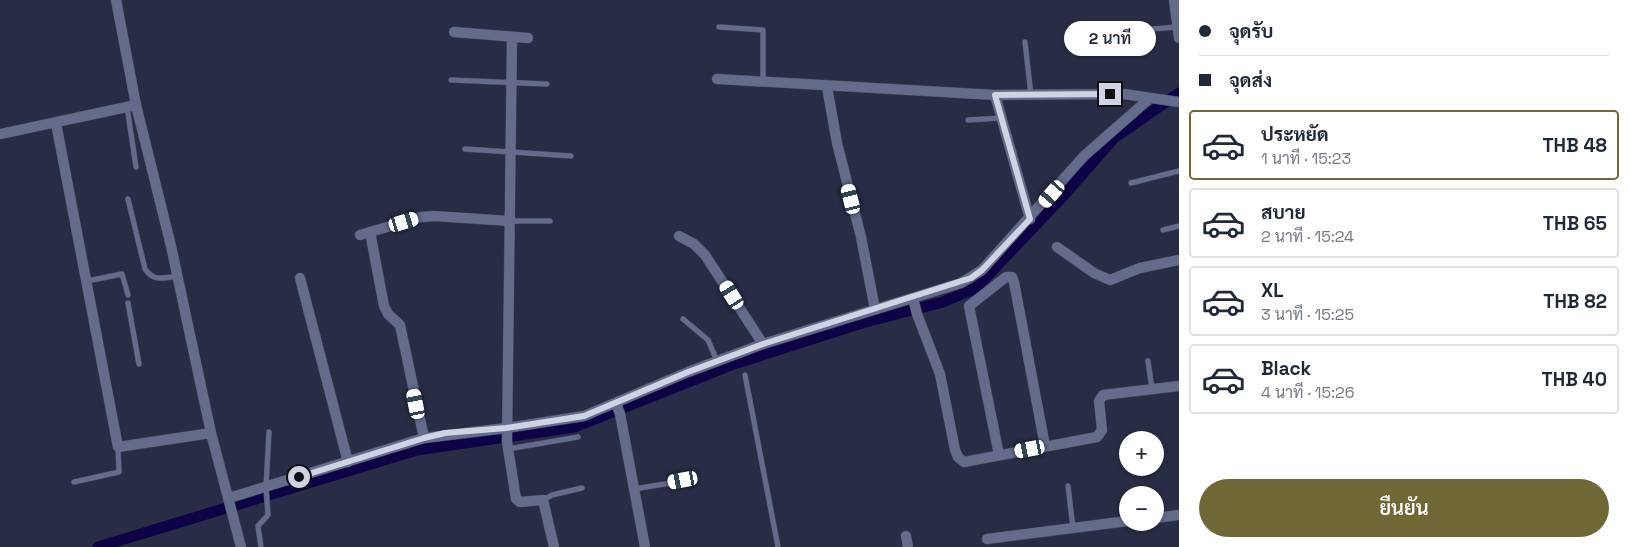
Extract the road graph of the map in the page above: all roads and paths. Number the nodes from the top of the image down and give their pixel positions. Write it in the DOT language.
graph roads {
  1 [pos="116,0"];
  2 [pos="1174,0"];
  3 [pos="1177,27"];
  4 [pos="719,28"];
  5 [pos="454,32"];
  6 [pos="1102,33"];
  7 [pos="512,37"];
  8 [pos="528,38"];
  9 [pos="1179,38"];
  10 [pos="1026,42"];
  11 [pos="717,79"];
  12 [pos="451,80"];
  13 [pos="511,82"];
  14 [pos="763,83"];
  15 [pos="547,84"];
  16 [pos="827,87"];
  17 [pos="995,95"];
  18 [pos="1032,95"];
  19 [pos="1152,99"];
  20 [pos="1175,102"];
  21 [pos="131,106"];
  22 [pos="1001,118"];
  23 [pos="968,120"];
  24 [pos="56,123"];
  25 [pos="0,134"];
  26 [pos="465,149"];
  27 [pos="510,152"];
  28 [pos="571,156"];
  29 [pos="136,167"];
  30 [pos="1179,171"];
  31 [pos="1131,183"];
  32 [pos="128,200"];
  33 [pos="1030,219"];
  34 [pos="510,221"];
  35 [pos="550,222"];
  36 [pos="1179,226"];
  37 [pos="1163,230"];
  38 [pos="678,236"];
  39 [pos="1057,247"];
  40 [pos="1179,260"];
  41 [pos="177,276"];
  42 [pos="300,278"];
  43 [pos="87,281"];
  44 [pos="128,295"];
  45 [pos="913,300"];
  46 [pos="128,303"];
  47 [pos="875,309"];
  48 [pos="683,319"];
  49 [pos="763,344"];
  50 [pos="716,361"];
  51 [pos="1148,361"];
  52 [pos="139,364"];
  53 [pos="745,375"];
  54 [pos="1179,386"];
  55 [pos="1152,389"];
  56 [pos="617,408"];
  57 [pos="269,432"];
  58 [pos="211,433"];
  59 [pos="578,437"];
  60 [pos="424,438"];
  61 [pos="507,438"];
  62 [pos="1045,446"];
  63 [pos="118,447"];
  64 [pos="998,455"];
  65 [pos="348,462"];
  66 [pos="683,480"];
  67 [pos="74,482"];
  68 [pos="1068,486"];
  69 [pos="582,488"];
  70 [pos="267,490"];
  71 [pos="634,490"];
  72 [pos="544,500"];
  73 [pos="230,504"];
  74 [pos="1179,515"];
  75 [pos="1164,517"];
  76 [pos="1119,522"];
  77 [pos="1073,528"];
  78 [pos="906,536"];
  79 [pos="987,540"];
  80 [pos="240,547"];
  81 [pos="261,547"];
  82 [pos="554,547"];
  83 [pos="645,547"];
  84 [pos="778,547"];
  85 [pos="908,547"];
  1 -- 21 [label="street"];
  2 -- 3 [label="street"];
  3 -- 6 [label="lane"];
  3 -- 9 [label="street"];
  4 -- 14 [label="lane"];
  5 -- 7 [label="street"];
  7 -- 8 [label="street"];
  7 -- 13 [label="street"];
  10 -- 18 [label="lane"];
  11 -- 14 [label="street"];
  12 -- 13 [label="lane"];
  13 -- 15 [label="lane"];
  13 -- 27 [label="street"];
  14 -- 16 [label="street"];
  16 -- 17 [label="street"];
  16 -- 47 [label="street"];
  17 -- 18 [label="street"];
  17 -- 22 [label="street"];
  18 -- 19 [label="street"];
  19 -- 20 [label="street"];
  19 -- 33 [label="street"];
  21 -- 24 [label="street"];
  21 -- 29 [label="lane"];
  21 -- 41 [label="street"];
  22 -- 23 [label="lane"];
  22 -- 33 [label="street"];
  24 -- 25 [label="street"];
  24 -- 43 [label="street"];
  26 -- 27 [label="lane"];
  27 -- 28 [label="lane"];
  27 -- 34 [label="street"];
  30 -- 31 [label="lane"];
  32 -- 41 [label="lane"];
  33 -- 45 [label="street"];
  34 -- 35 [label="lane"];
  34 -- 60 [label="street"];
  34 -- 61 [label="street"];
  36 -- 37 [label="lane"];
  38 -- 49 [label="street"];
  39 -- 40 [label="street"];
  41 -- 58 [label="street"];
  42 -- 65 [label="street"];
  43 -- 44 [label="lane"];
  43 -- 63 [label="street"];
  45 -- 47 [label="street"];
  45 -- 64 [label="street"];
  46 -- 52 [label="lane"];
  47 -- 49 [label="street"];
  48 -- 50 [label="lane"];
  49 -- 50 [label="street"];
  50 -- 56 [label="street"];
  51 -- 55 [label="lane"];
  53 -- 84 [label="lane"];
  54 -- 55 [label="street"];
  55 -- 62 [label="street"];
  56 -- 61 [label="street"];
  56 -- 71 [label="street"];
  57 -- 70 [label="lane"];
  58 -- 63 [label="street"];
  58 -- 73 [label="street"];
  59 -- 61 [label="lane"];
  60 -- 61 [label="street"];
  60 -- 65 [label="street"];
  61 -- 72 [label="street"];
  62 -- 64 [label="street"];
  62 -- 64 [label="street"];
  63 -- 67 [label="lane"];
  65 -- 70 [label="street"];
  66 -- 71 [label="lane"];
  68 -- 77 [label="lane"];
  69 -- 72 [label="lane"];
  70 -- 73 [label="street"];
  70 -- 81 [label="lane"];
  71 -- 83 [label="street"];
  72 -- 82 [label="street"];
  73 -- 80 [label="street"];
  74 -- 75 [label="street"];
  76 -- 77 [label="street"];
  77 -- 79 [label="street"];
  78 -- 85 [label="street"];
}
